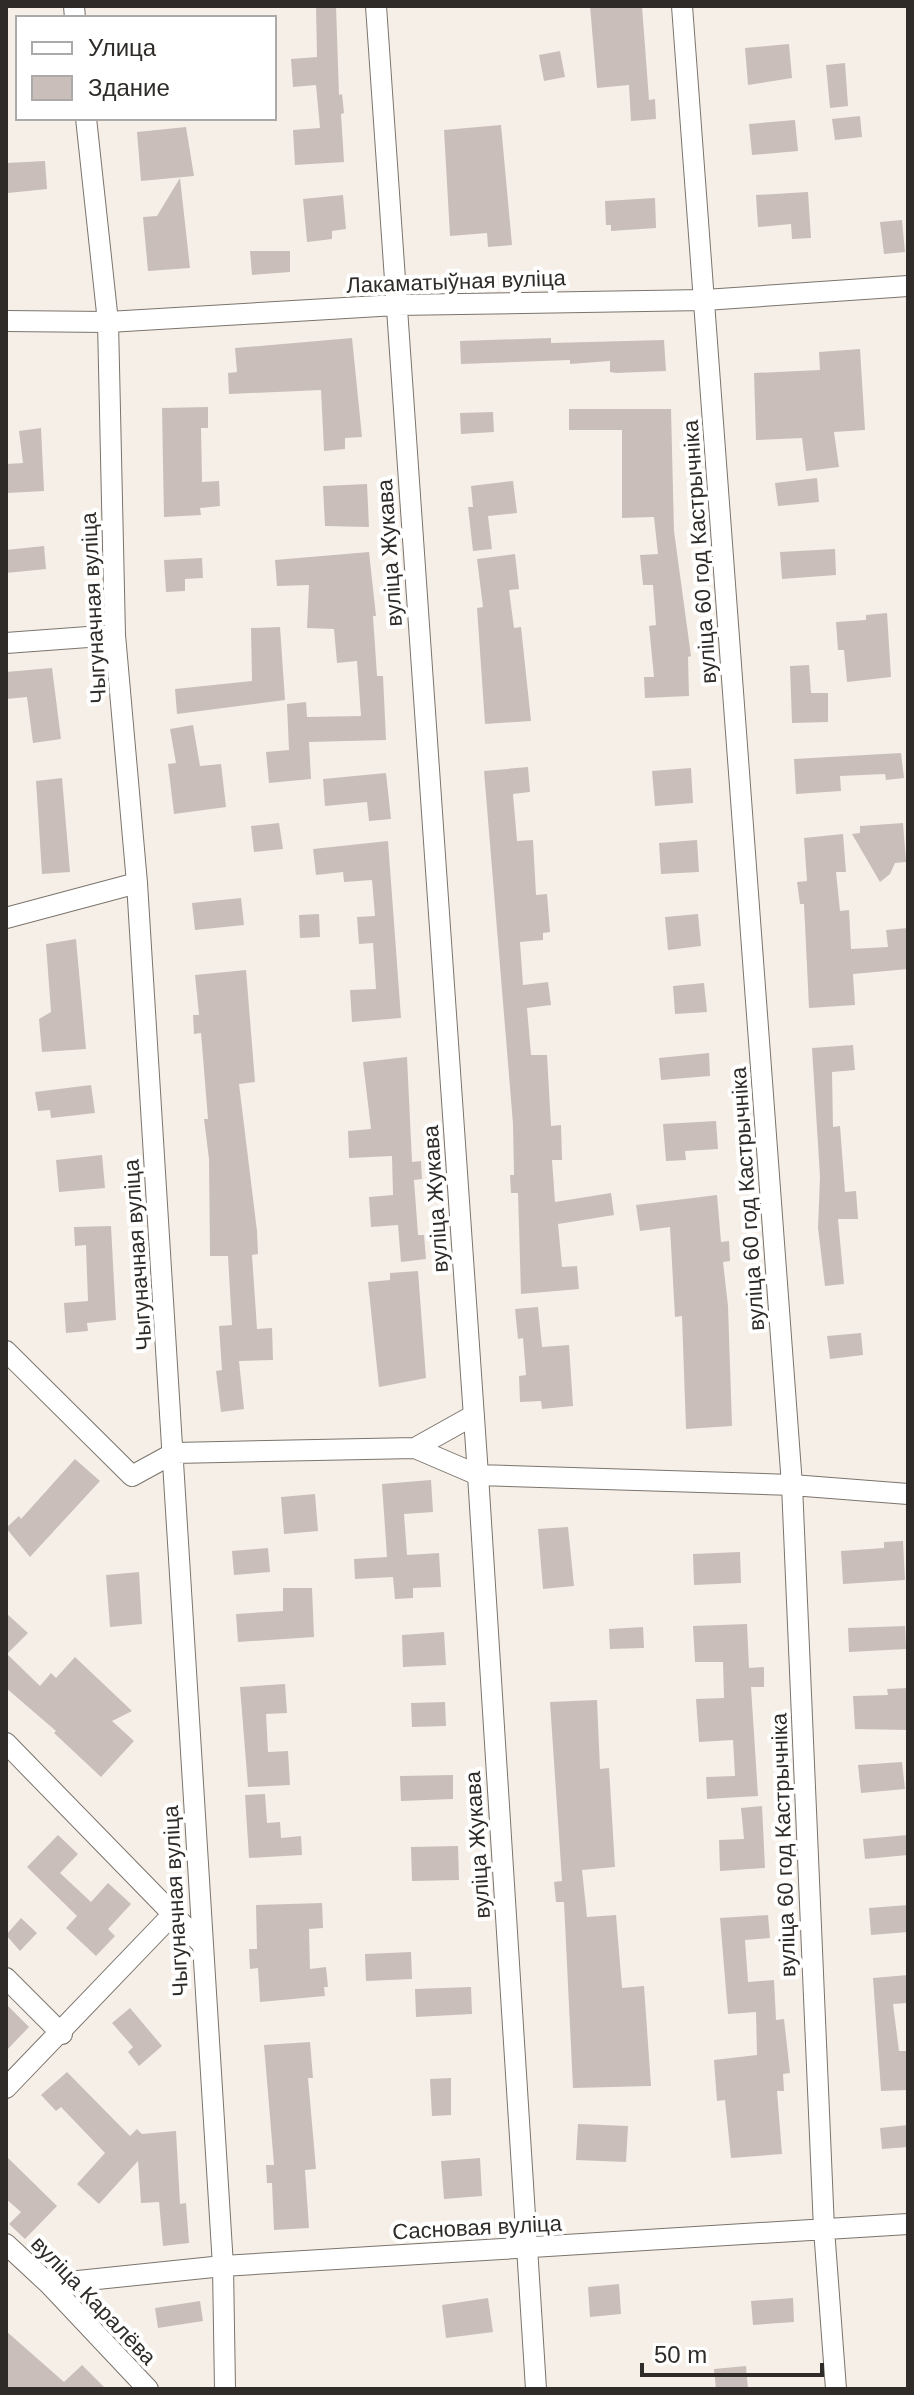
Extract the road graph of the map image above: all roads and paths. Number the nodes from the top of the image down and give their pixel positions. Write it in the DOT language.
graph roads {
  1 [pos="376,6"];
  2 [pos="682,6"];
  3 [pos="86,120"];
  4 [pos="908,286"];
  5 [pos="705,300"];
  6 [pos="396,305"];
  7 [pos="6,321"];
  8 [pos="108,322"];
  9 [pos="115,635"];
  10 [pos="6,643"];
  11 [pos="137,883"];
  12 [pos="6,918"];
  13 [pos="6,1351"];
  14 [pos="474,1415"];
  15 [pos="415,1448"];
  16 [pos="174,1453"];
  17 [pos="478,1475"];
  18 [pos="792,1485"];
  19 [pos="908,1494"];
  20 [pos="6,1743"];
  21 [pos="172,1915"];
  22 [pos="201,1943"];
  23 [pos="6,1978"];
  24 [pos="62,2034"];
  25 [pos="6,2088"];
  26 [pos="908,2224"];
  27 [pos="824,2229"];
  28 [pos="6,2244"];
  29 [pos="527,2249"];
  30 [pos="223,2266"];
  31 [pos="49,2284"];
  32 [pos="148,2389"];
  33 [pos="225,2389"];
  34 [pos="536,2389"];
  35 [pos="836,2389"];
  1 -- 6 [label="street, вуліца Жукава"];
  2 -- 5 [label="street, вуліца 60 год Кастрычніка"];
  3 -- 8 [label="street, Чыгуначная вуліца"];
  4 -- 5 [label="street, Лакаматыўная вуліца"];
  5 -- 6 [label="street, Лакаматыўная вуліца"];
  5 -- 18 [label="street, вуліца 60 год Кастрычніка"];
  6 -- 8 [label="street, Лакаматыўная вуліца"];
  6 -- 14 [label="street, вуліца Жукава"];
  7 -- 8 [label="street, Лакаматыўная вуліца"];
  8 -- 9 [label="street, Чыгуначная вуліца"];
  9 -- 10 [label="street"];
  9 -- 11 [label="street, Чыгуначная вуліца"];
  11 -- 12 [label="street"];
  11 -- 16 [label="street, Чыгуначная вуліца"];
  13 -- 16 [label="street"];
  14 -- 15 [label="street"];
  14 -- 17 [label="street, вуліца Жукава"];
  15 -- 16 [label="street"];
  15 -- 17 [label="street"];
  16 -- 22 [label="street, Чыгуначная вуліца"];
  17 -- 18 [label="street"];
  17 -- 29 [label="street, вуліца Жукава"];
  18 -- 19 [label="street"];
  18 -- 27 [label="street, вуліца 60 год Кастрычніка"];
  20 -- 21 [label="street"];
  21 -- 22 [label="street"];
  21 -- 24 [label="street"];
  22 -- 30 [label="street, Чыгуначная вуліца"];
  23 -- 24 [label="street"];
  24 -- 25 [label="street"];
  26 -- 27 [label="street, Сасновая вуліца"];
  27 -- 29 [label="street, Сасновая вуліца"];
  27 -- 35 [label="street, вуліца 60 год Кастрычніка"];
  28 -- 31 [label="street, вуліца Каралёва"];
  29 -- 30 [label="street, Сасновая вуліца"];
  29 -- 34 [label="street, вуліца Жукава"];
  30 -- 31 [label="street, Сасновая вуліца"];
  30 -- 33 [label="street, Чыгуначная вуліца"];
  31 -- 32 [label="street, вуліца Каралёва"];
}
